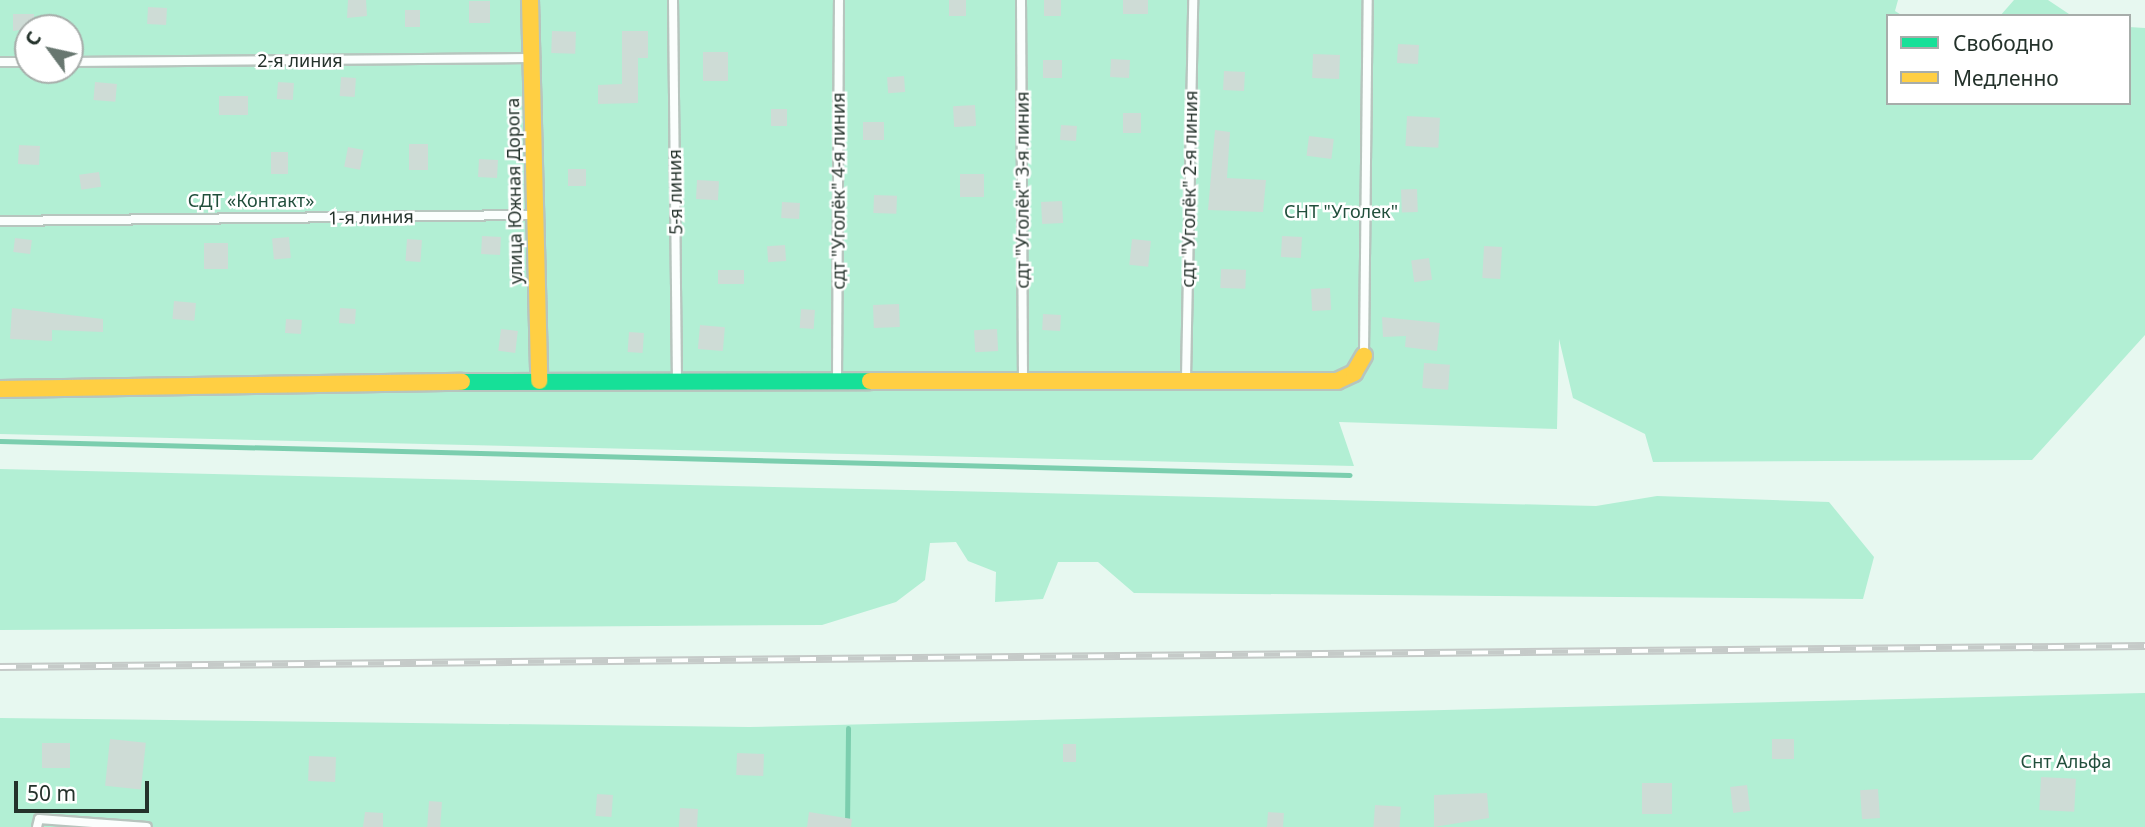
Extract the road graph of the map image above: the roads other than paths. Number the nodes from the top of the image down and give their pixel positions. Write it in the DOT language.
graph roads {
  1 [pos="530,0"];
  2 [pos="673,0"];
  3 [pos="839,0"];
  4 [pos="1021,0"];
  5 [pos="1193,0"];
  6 [pos="1368,0"];
  7 [pos="530,58"];
  8 [pos="84,62"];
  9 [pos="533,215"];
  10 [pos="0,221"];
  11 [pos="1364,356"];
  12 [pos="1186,378"];
  13 [pos="539,381"];
  14 [pos="1023,381"];
  15 [pos="837,382"];
  16 [pos="677,384"];
  17 [pos="0,389"];
  18 [pos="37,827"];
  19 [pos="146,827"];
  1 -- 7 [label="street, улица Южная Дорога"];
  2 -- 16 [label="lane, 5-я линия"];
  3 -- 15 [label="lane, сдт \"Уголёк\" 4-я линия"];
  4 -- 14 [label="lane, сдт \"Уголёк\" 3-я линия"];
  5 -- 12 [label="lane, сдт \"Уголёк\" 2-я линия"];
  6 -- 11 [label="lane"];
  7 -- 8 [label="lane, 2-я линия"];
  7 -- 9 [label="street, улица Южная Дорога"];
  9 -- 10 [label="lane, 1-я линия"];
  9 -- 13 [label="street, улица Южная Дорога"];
  11 -- 12 [label="street"];
  12 -- 14 [label="street"];
  13 -- 16 [label="street"];
  13 -- 17 [label="street"];
  14 -- 15 [label="street"];
  15 -- 16 [label="street"];
  18 -- 19 [label="lane"];
}
